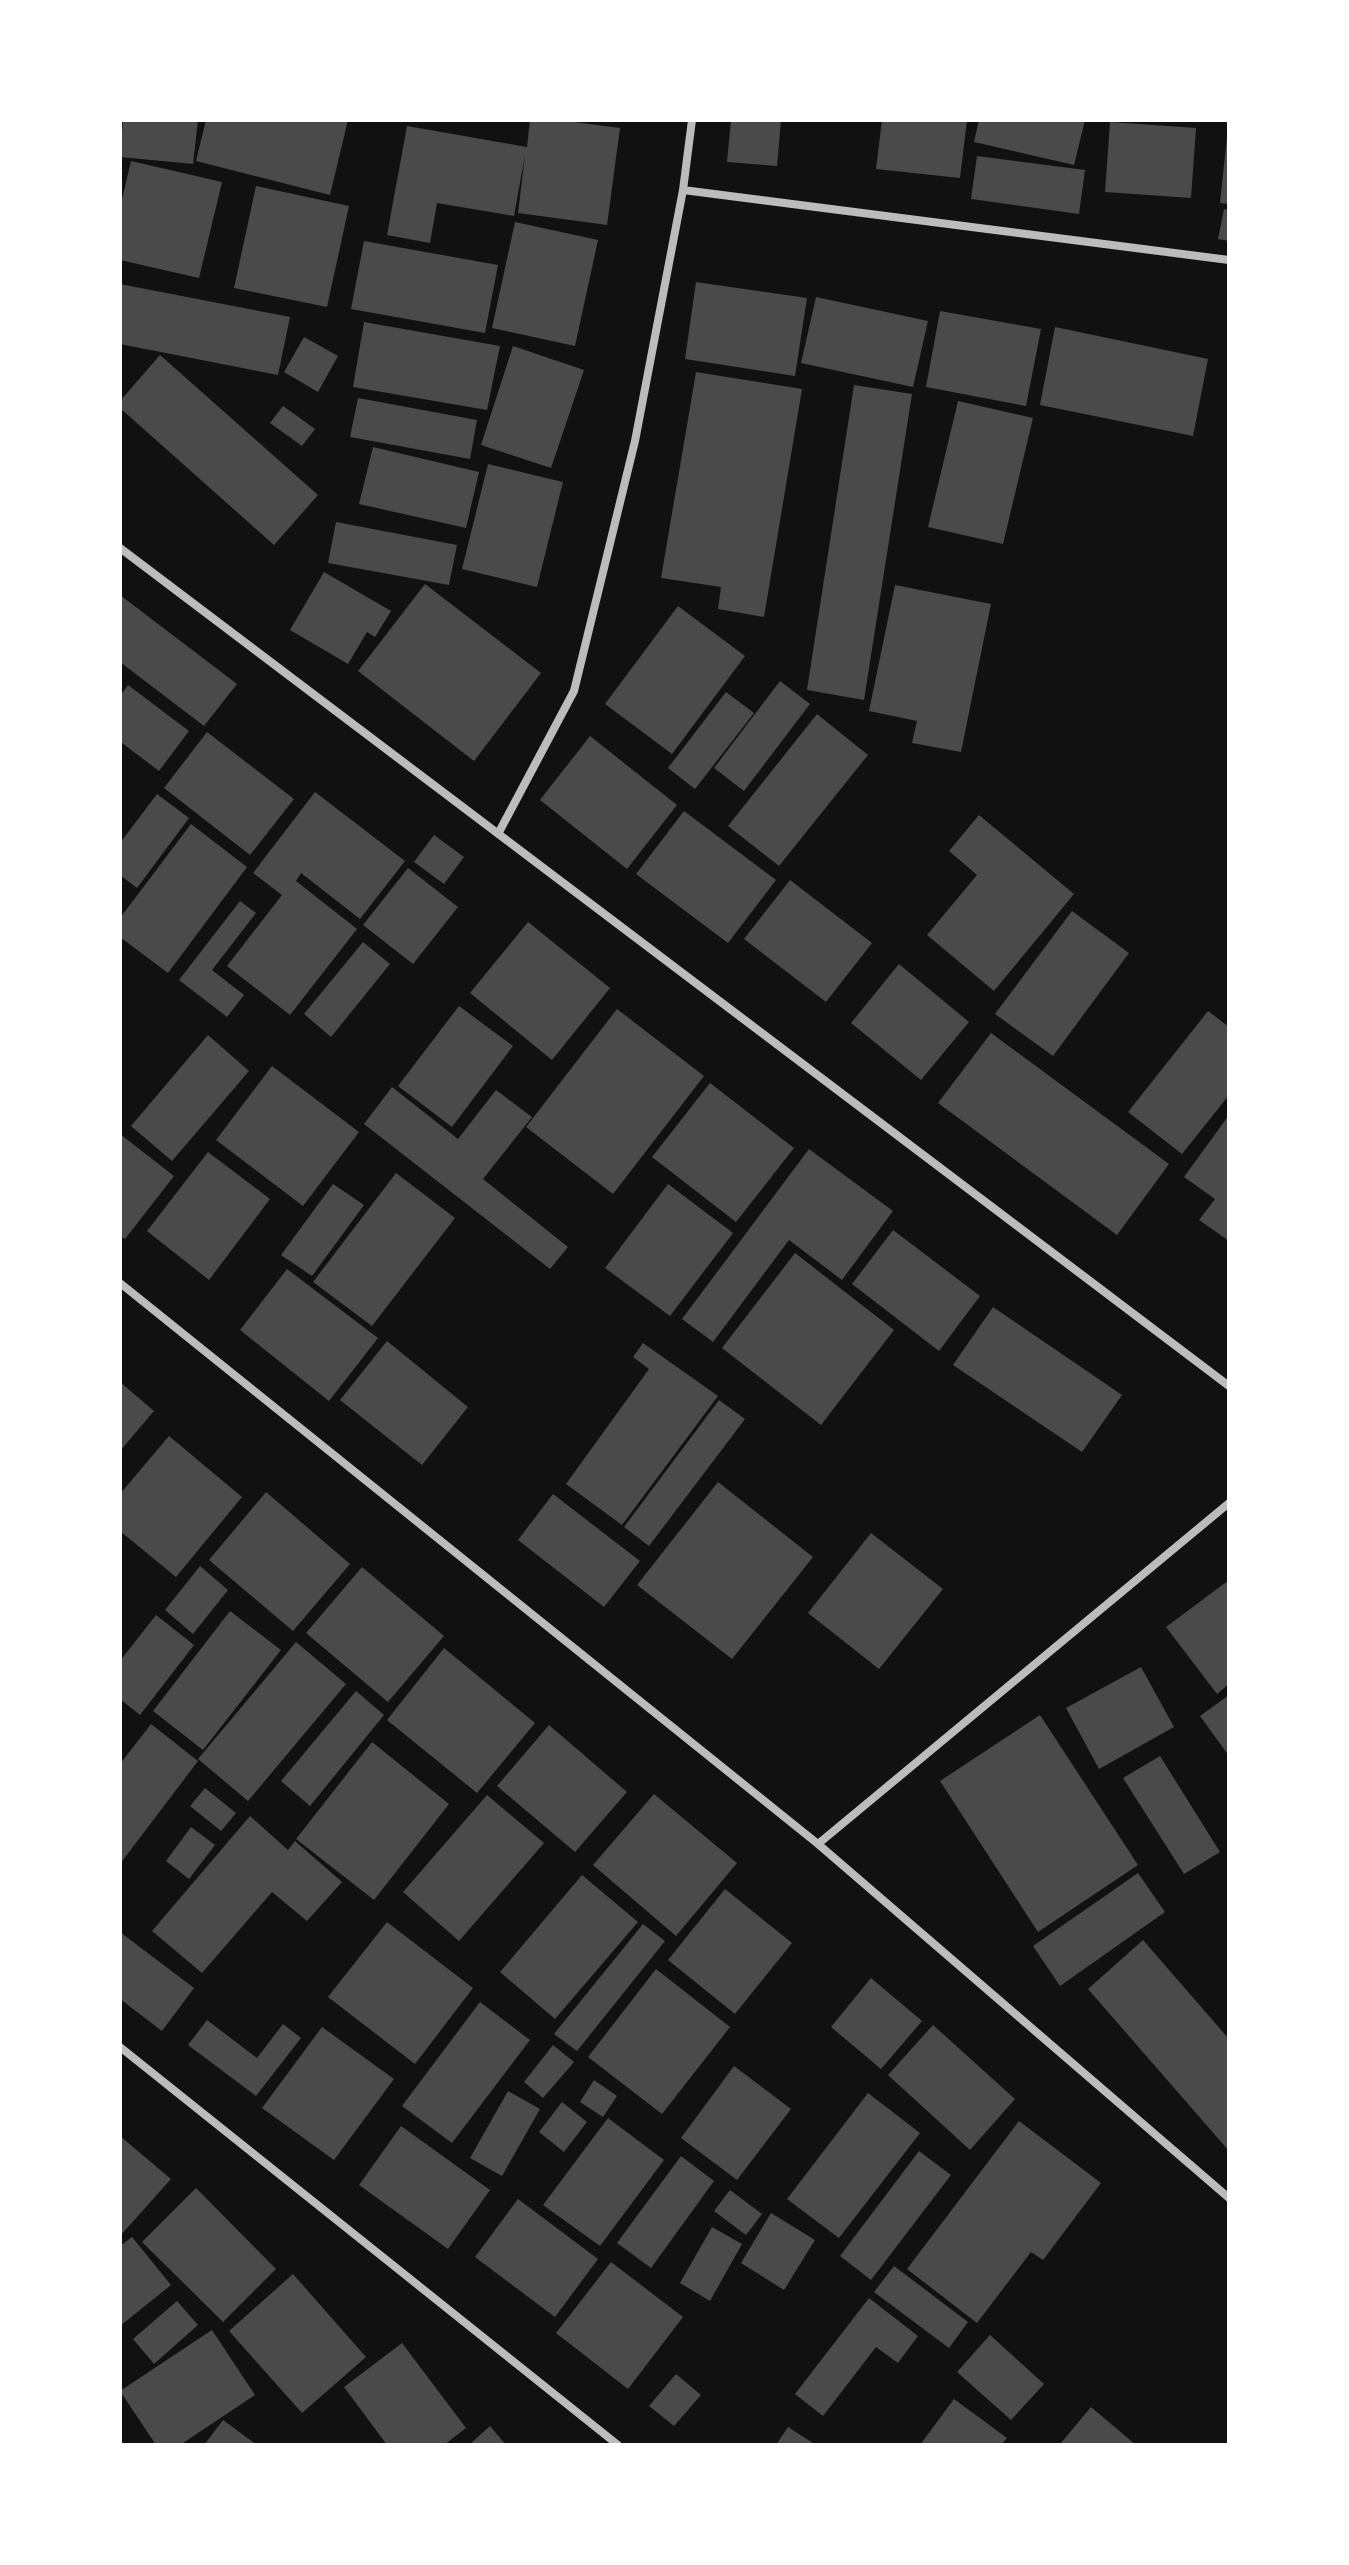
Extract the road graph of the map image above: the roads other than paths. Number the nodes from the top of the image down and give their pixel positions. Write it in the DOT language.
graph roads {
  1 [pos="692,120"];
  2 [pos="683,190"];
  3 [pos="1229,260"];
  4 [pos="120,548"];
  5 [pos="498,834"];
  6 [pos="120,1283"];
  7 [pos="1229,1386"];
  8 [pos="1229,1503"];
  9 [pos="818,1844"];
  10 [pos="120,2047"];
  11 [pos="1229,2198"];
  12 [pos="618,2445"];
  1 -- 2 [label="street"];
  2 -- 3 [label="street"];
  2 -- 5 [label="street"];
  4 -- 5 [label="street"];
  5 -- 7 [label="street"];
  6 -- 9 [label="street"];
  8 -- 9 [label="street"];
  9 -- 11 [label="street"];
  10 -- 12 [label="street"];
}
